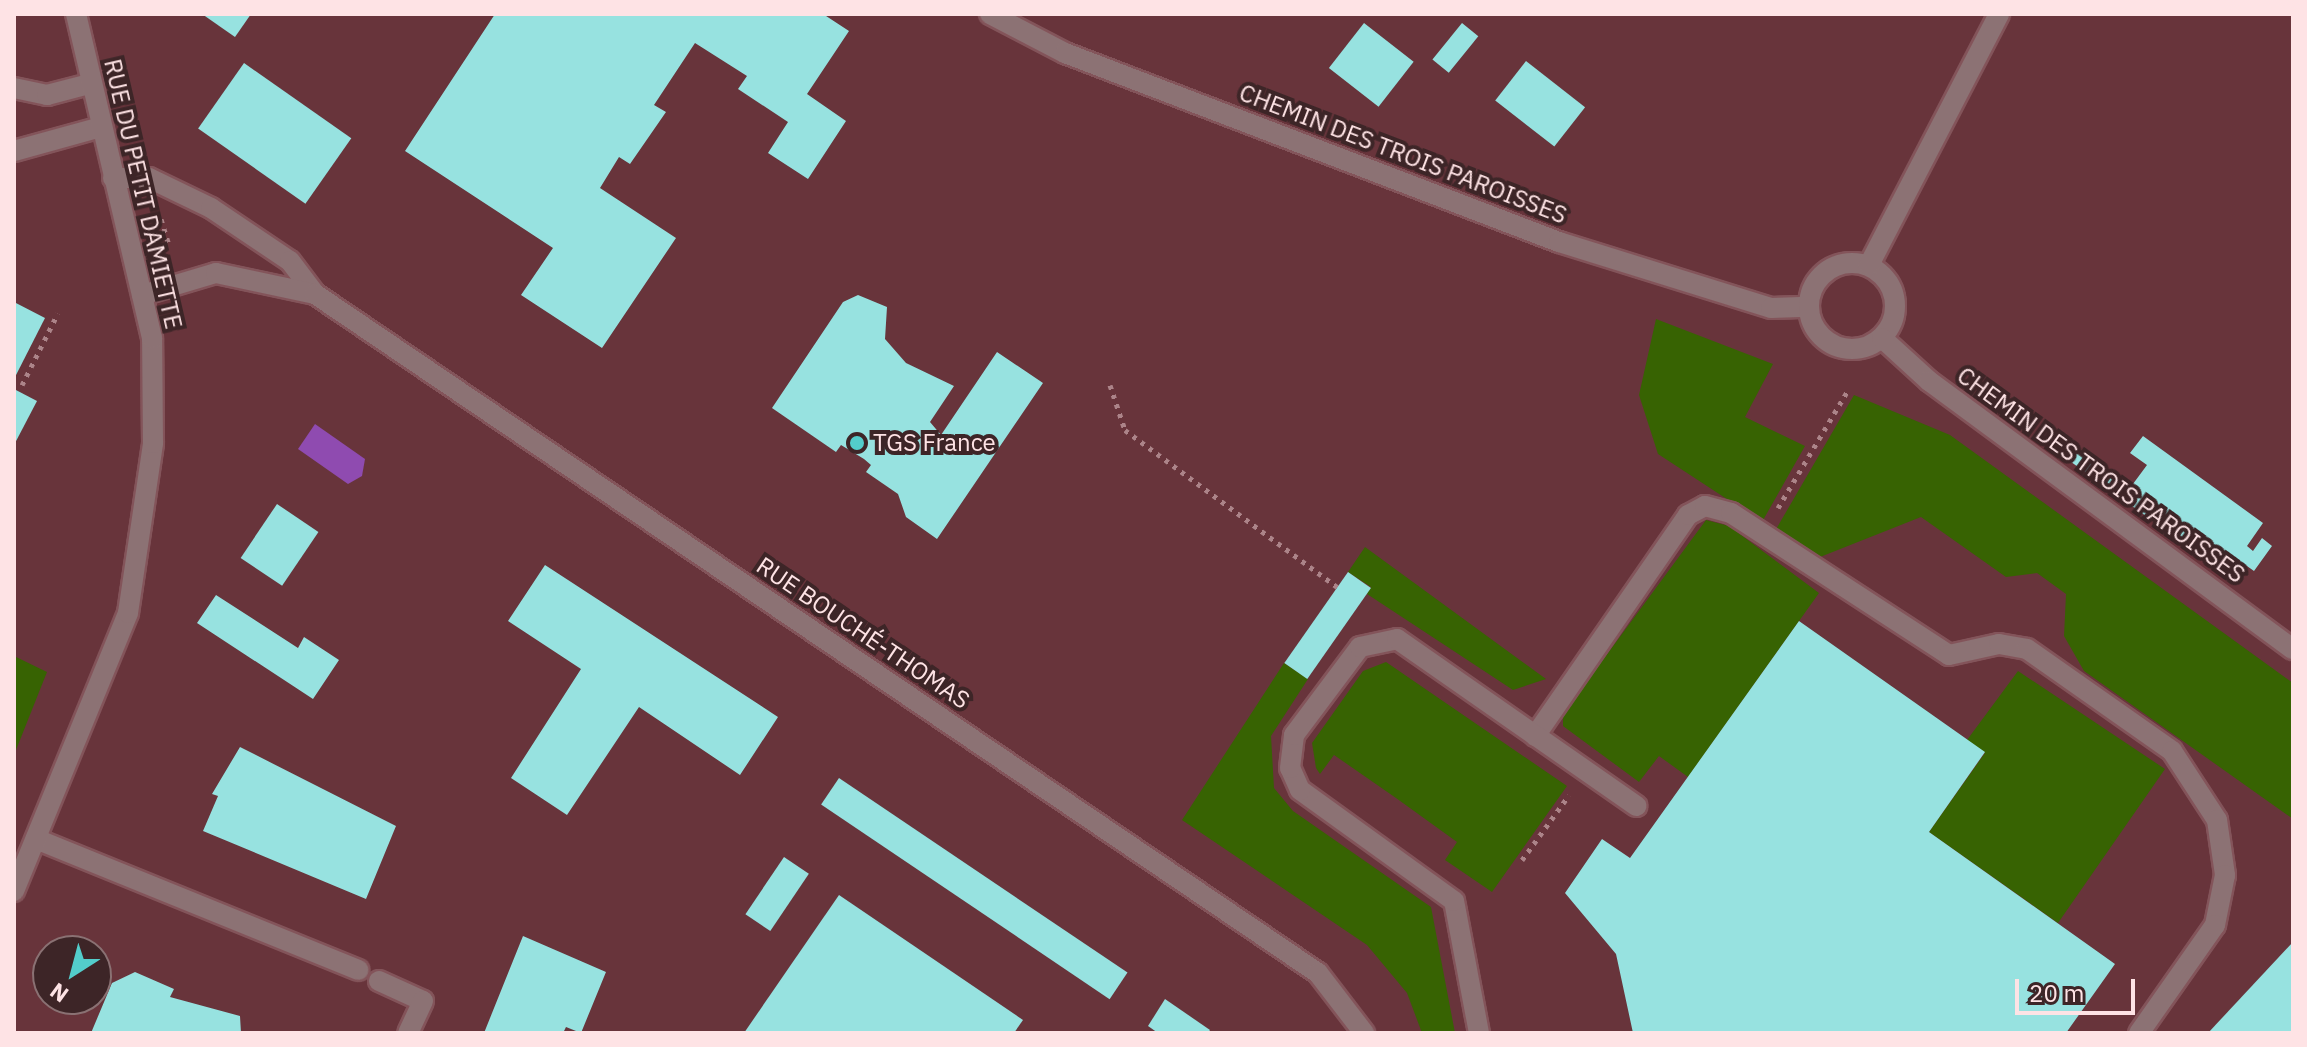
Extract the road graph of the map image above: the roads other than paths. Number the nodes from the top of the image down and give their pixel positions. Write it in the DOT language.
graph roads {
  1 [pos="76,14"];
  2 [pos="990,14"];
  3 [pos="1999,14"];
  4 [pos="89,84"];
  5 [pos="14,88"];
  6 [pos="97,128"];
  7 [pos="14,151"];
  8 [pos="113,178"];
  9 [pos="1869,265"];
  10 [pos="315,294"];
  11 [pos="142,295"];
  12 [pos="1808,307"];
  13 [pos="1882,338"];
  14 [pos="2293,649"];
  15 [pos="1535,736"];
  16 [pos="1636,806"];
  17 [pos="36,839"];
  18 [pos="14,891"];
  19 [pos="358,970"];
  20 [pos="379,981"];
  21 [pos="408,1033"];
  22 [pos="1364,1033"];
  23 [pos="1479,1033"];
  24 [pos="2139,1033"];
  1 -- 4 [label="street, RUE DU PETIT DAMIETTE"];
  2 -- 12 [label="street, CHEMIN DES TROIS PAROISSES"];
  3 -- 9 [label="street"];
  4 -- 5 [label="street"];
  4 -- 6 [label="street, RUE DU PETIT DAMIETTE"];
  6 -- 7 [label="street"];
  6 -- 8 [label="street, RUE DU PETIT DAMIETTE"];
  8 -- 10 [label="street, RUE BOUCHÉ-THOMAS"];
  8 -- 11 [label="street, RUE DU PETIT DAMIETTE"];
  9 -- 12 [label="street"];
  9 -- 13 [label="street"];
  10 -- 11 [label="street, RUE BOUCHÉ-THOMAS"];
  10 -- 22 [label="street, RUE BOUCHÉ-THOMAS"];
  11 -- 17 [label="street, RUE DU PETIT DAMIETTE"];
  12 -- 13 [label="street"];
  13 -- 14 [label="street, CHEMIN DES TROIS PAROISSES"];
  15 -- 16 [label="street"];
  15 -- 23 [label="street"];
  15 -- 24 [label="street"];
  17 -- 18 [label="street, RUE DU PETIT DAMIETTE"];
  17 -- 19 [label="street"];
  20 -- 21 [label="street"];
}
